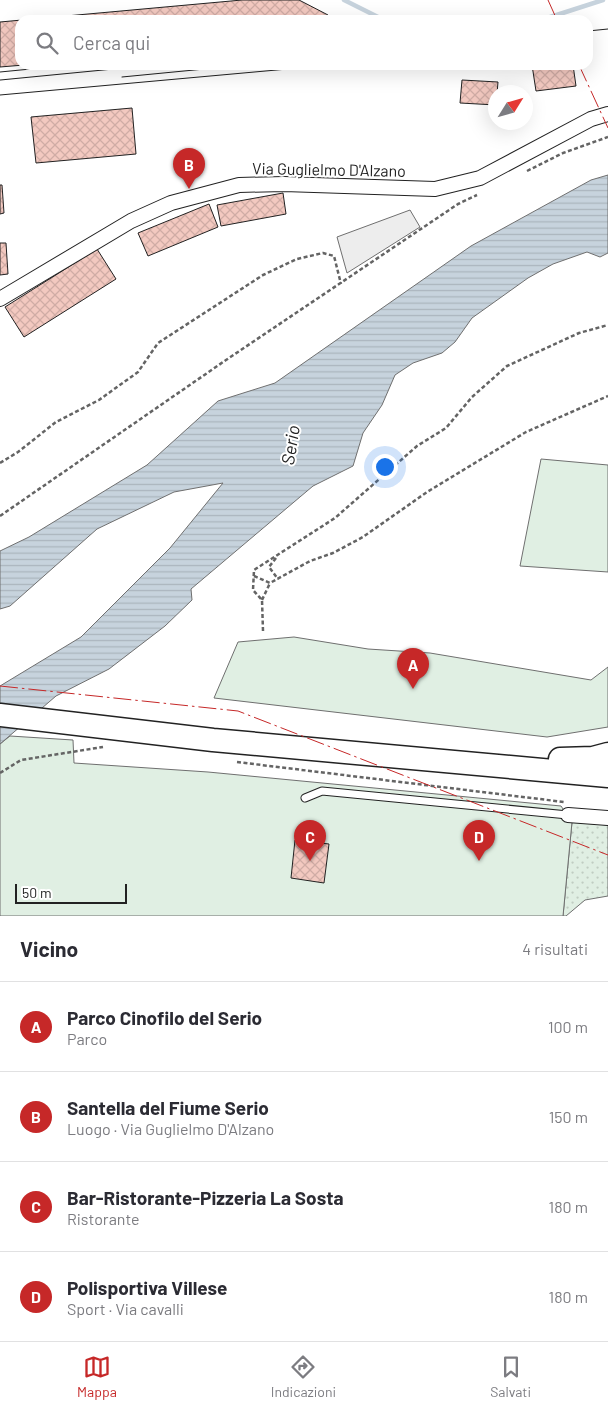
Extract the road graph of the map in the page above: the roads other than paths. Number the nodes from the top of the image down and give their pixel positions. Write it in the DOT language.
graph roads {
  1 [pos="62,70"];
  2 [pos="0,76"];
  3 [pos="608,114"];
  4 [pos="0,299"];
  5 [pos="0,715"];
  6 [pos="608,754"];
  7 [pos="472,764"];
  8 [pos="608,776"];
  9 [pos="305,798"];
  10 [pos="571,809"];
  11 [pos="608,818"];
  1 -- 2 [label="lane"];
  3 -- 4 [label="street, Via Guglielmo D'Alzano"];
  5 -- 7 [label="highway"];
  6 -- 7 [label="highway"];
  7 -- 8 [label="highway"];
  9 -- 10 [label="lane"];
  10 -- 11 [label="street"];
}
